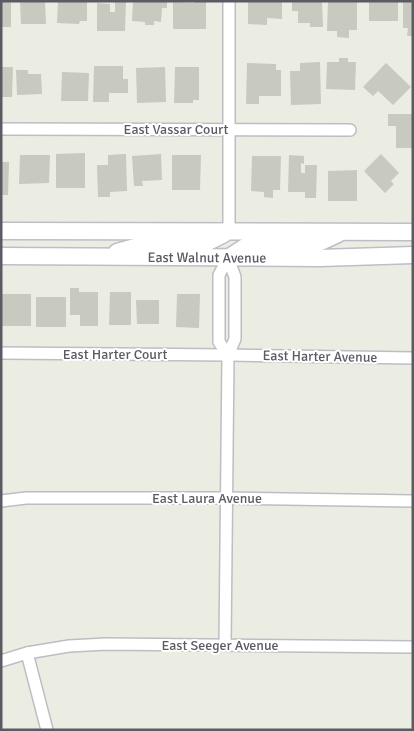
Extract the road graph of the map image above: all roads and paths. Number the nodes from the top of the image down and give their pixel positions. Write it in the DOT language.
graph roads {
  1 [pos="229,1"];
  2 [pos="1,129"];
  3 [pos="228,129"];
  4 [pos="350,130"];
  5 [pos="1,231"];
  6 [pos="228,232"];
  7 [pos="342,232"];
  8 [pos="413,232"];
  9 [pos="413,255"];
  10 [pos="1,256"];
  11 [pos="101,257"];
  12 [pos="228,258"];
  13 [pos="1,353"];
  14 [pos="228,355"];
  15 [pos="413,358"];
  16 [pos="226,498"];
  17 [pos="1,501"];
  18 [pos="413,501"];
  19 [pos="225,645"];
  20 [pos="413,647"];
  21 [pos="27,653"];
  22 [pos="1,661"];
  23 [pos="47,730"];
  1 -- 3 [label="street"];
  2 -- 3 [label="street, East Vassar Court"];
  3 -- 4 [label="street, East Vassar Court"];
  3 -- 6 [label="street"];
  5 -- 6 [label="main road, East Walnut Avenue"];
  6 -- 7 [label="main road, East Walnut Avenue"];
  6 -- 11 [label="main road"];
  7 -- 8 [label="main road, East Walnut Avenue"];
  7 -- 12 [label="main road"];
  9 -- 12 [label="main road, East Walnut Avenue"];
  10 -- 11 [label="main road, East Walnut Avenue"];
  11 -- 12 [label="main road, East Walnut Avenue"];
  12 -- 14 [label="street"];
  13 -- 14 [label="street, East Harter Court"];
  14 -- 15 [label="street, East Harter Avenue"];
  14 -- 16 [label="street"];
  16 -- 17 [label="street, East Laura Avenue"];
  16 -- 18 [label="street, East Laura Avenue"];
  16 -- 19 [label="street"];
  19 -- 20 [label="street, East Seeger Avenue"];
  19 -- 21 [label="street, East Seeger Avenue"];
  21 -- 22 [label="street, East Seeger Avenue"];
  21 -- 23 [label="street"];
}
